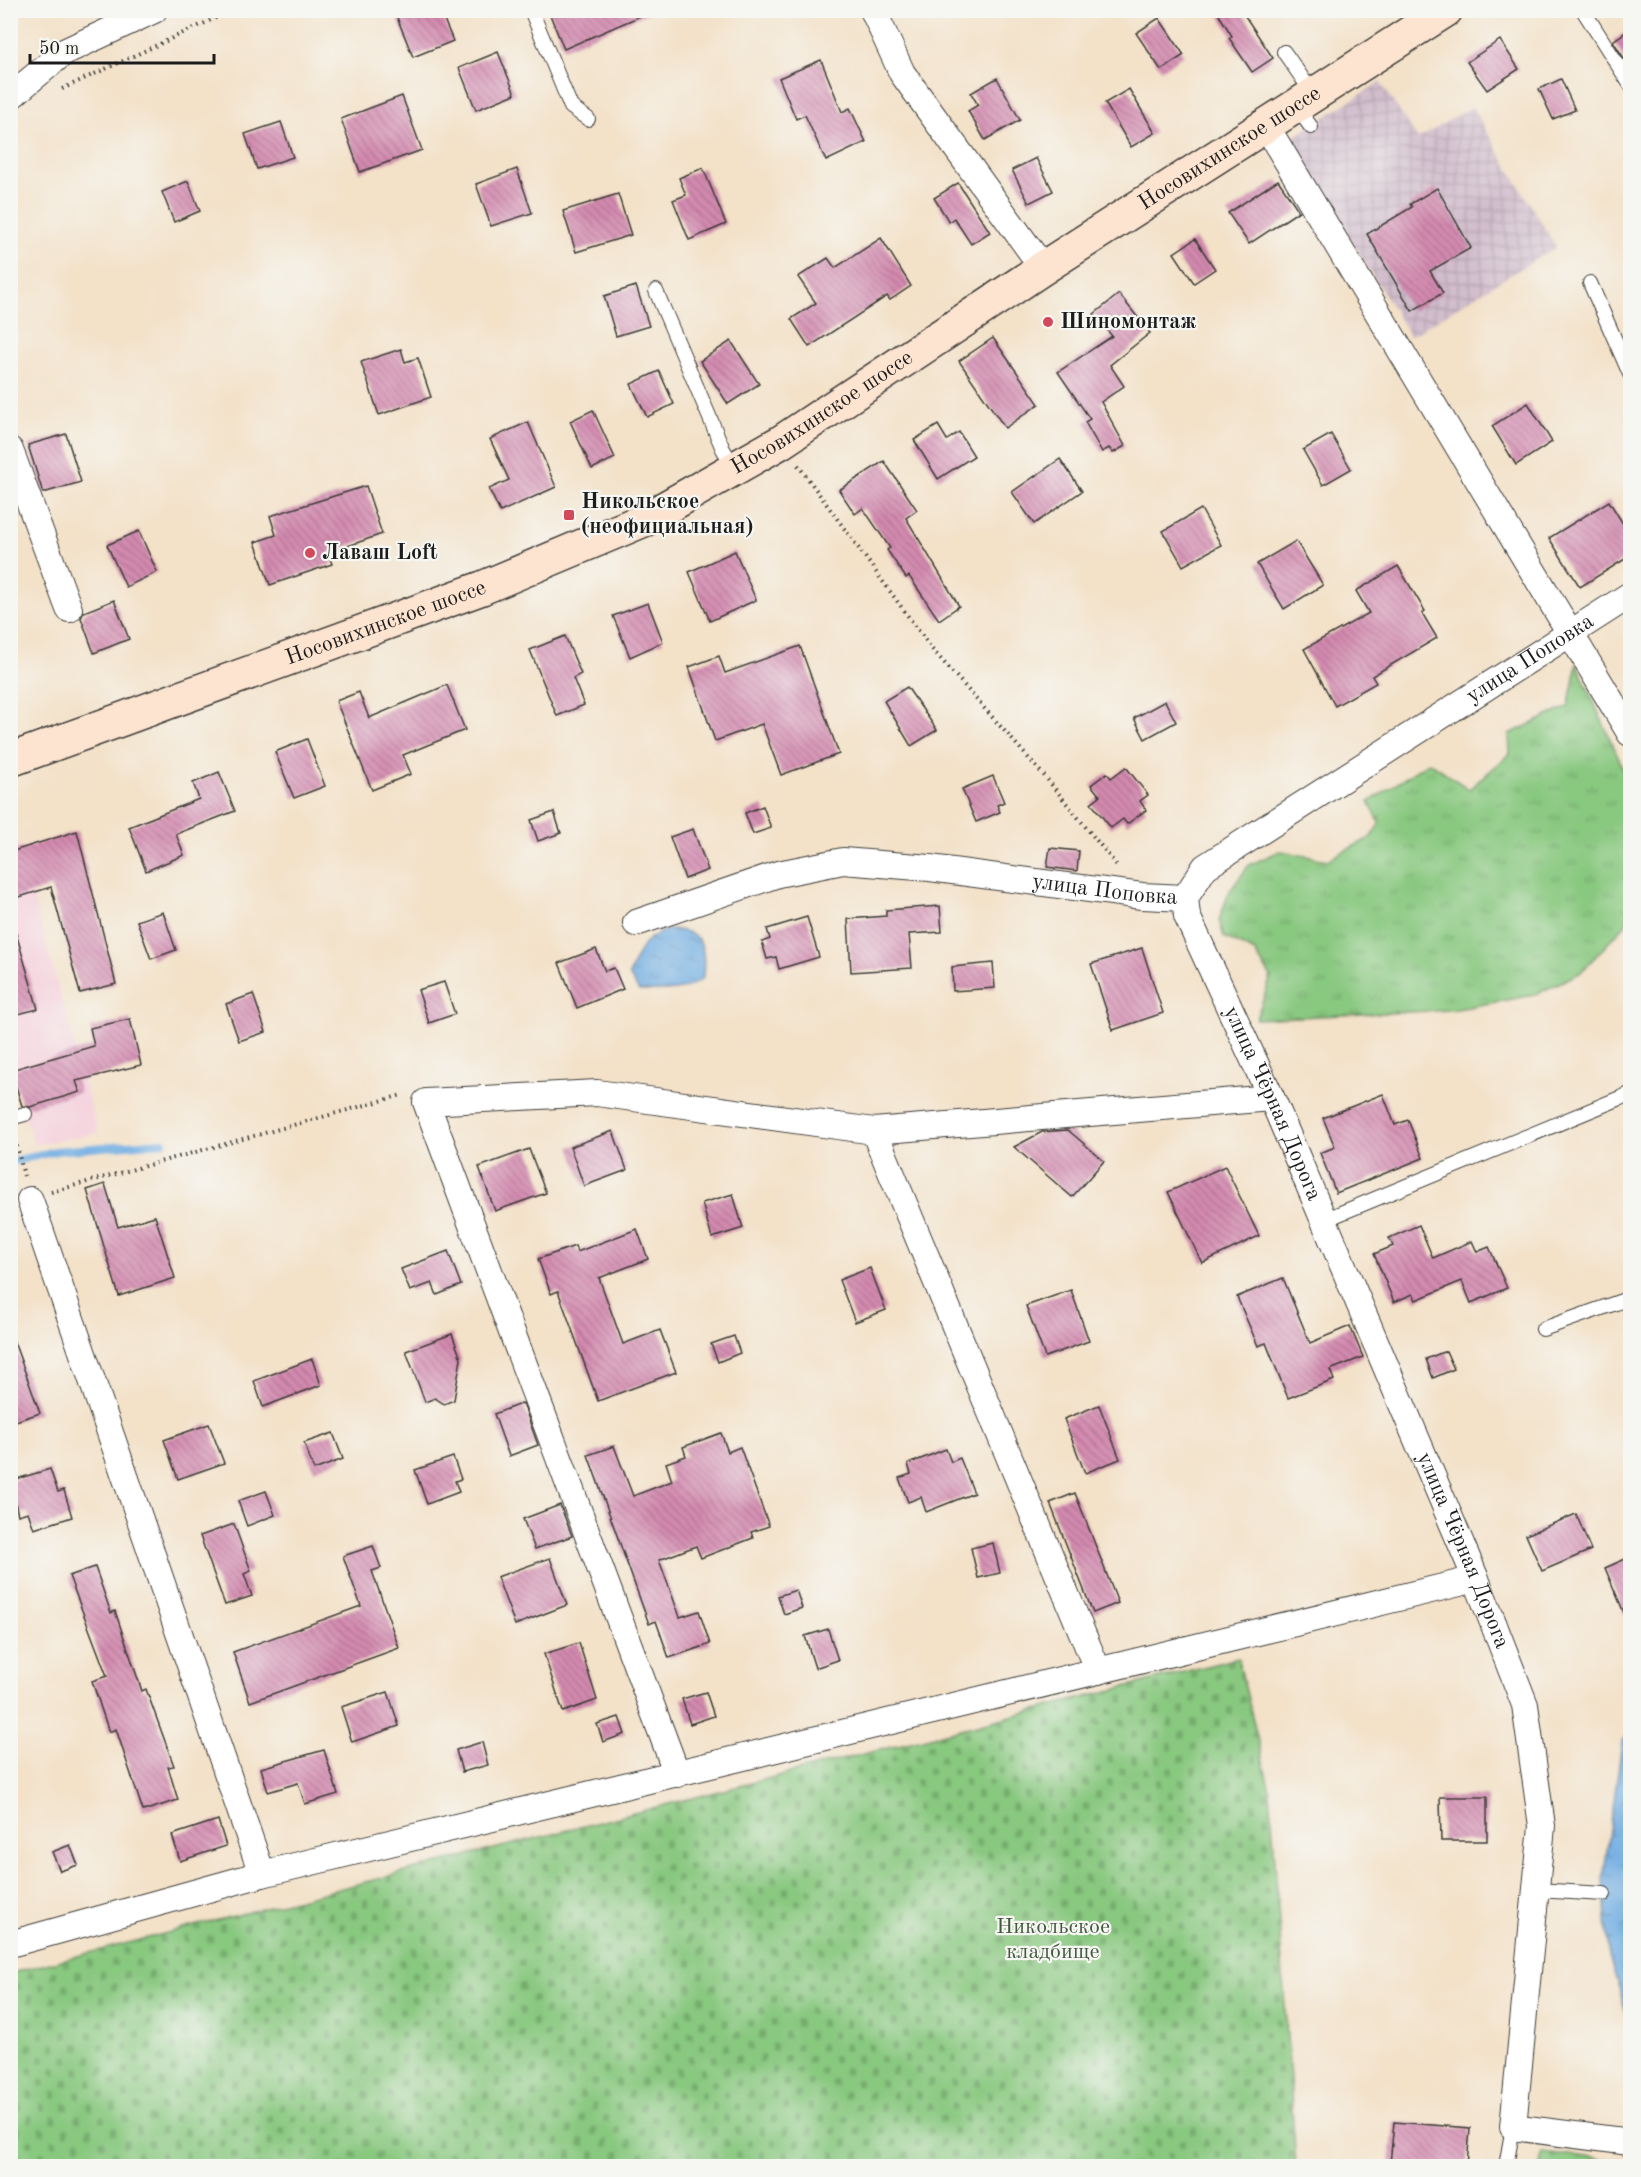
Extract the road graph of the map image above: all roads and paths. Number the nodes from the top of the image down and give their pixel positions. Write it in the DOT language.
graph roads {
  1 [pos="154,10"];
  2 [pos="233,10"];
  3 [pos="531,10"];
  4 [pos="873,10"];
  5 [pos="1446,10"];
  6 [pos="1583,10"];
  7 [pos="1284,52"];
  8 [pos="1630,84"];
  9 [pos="53,93"];
  10 [pos="10,97"];
  11 [pos="1307,109"];
  12 [pos="588,119"];
  13 [pos="1266,126"];
  14 [pos="1043,268"];
  15 [pos="1590,283"];
  16 [pos="656,291"];
  17 [pos="1630,374"];
  18 [pos="781,442"];
  19 [pos="10,450"];
  20 [pos="735,469"];
  21 [pos="1630,596"];
  22 [pos="69,609"];
  23 [pos="1572,635"];
  24 [pos="1630,733"];
  25 [pos="10,760"];
  26 [pos="1142,896"];
  27 [pos="1185,898"];
  28 [pos="636,922"];
  29 [pos="1630,1094"];
  30 [pos="1271,1098"];
  31 [pos="426,1102"];
  32 [pos="25,1114"];
  33 [pos="10,1120"];
  34 [pos="874,1131"];
  35 [pos="27,1190"];
  36 [pos="1324,1220"];
  37 [pos="1630,1298"];
  38 [pos="1543,1329"];
  39 [pos="1476,1579"];
  40 [pos="1098,1671"];
  41 [pos="677,1774"];
  42 [pos="262,1874"];
  43 [pos="1536,1890"];
  44 [pos="1604,1894"];
  45 [pos="10,1944"];
  46 [pos="1513,2127"];
  47 [pos="1630,2142"];
  48 [pos="1506,2166"];
  1 -- 10 [label="street"];
  2 -- 9 [label="path"];
  3 -- 12 [label="lane"];
  4 -- 14 [label="street"];
  5 -- 11 [label="main road, Носовихинское шоссе"];
  6 -- 8 [label="lane"];
  7 -- 11 [label="lane"];
  11 -- 13 [label="main road, Носовихинское шоссе"];
  13 -- 14 [label="main road, Носовихинское шоссе"];
  13 -- 23 [label="street"];
  14 -- 18 [label="main road, Носовихинское шоссе"];
  15 -- 17 [label="lane"];
  16 -- 20 [label="lane"];
  18 -- 20 [label="main road, Носовихинское шоссе"];
  18 -- 26 [label="path"];
  19 -- 22 [label="street"];
  20 -- 25 [label="main road, Носовихинское шоссе"];
  21 -- 23 [label="street, улица Поповка"];
  23 -- 24 [label="street"];
  23 -- 27 [label="street, улица Поповка"];
  26 -- 27 [label="street, улица Поповка"];
  26 -- 28 [label="street, улица Поповка"];
  27 -- 30 [label="street, улица Чёрная Дорога"];
  29 -- 36 [label="lane"];
  30 -- 34 [label="street"];
  30 -- 36 [label="street, улица Чёрная Дорога"];
  31 -- 34 [label="street"];
  31 -- 35 [label="path"];
  31 -- 41 [label="street"];
  32 -- 33 [label="lane"];
  33 -- 35 [label="path"];
  34 -- 40 [label="street"];
  35 -- 42 [label="street"];
  36 -- 39 [label="street, улица Чёрная Дорога"];
  37 -- 38 [label="lane"];
  39 -- 40 [label="street"];
  39 -- 43 [label="street, улица Чёрная Дорога"];
  40 -- 41 [label="street"];
  41 -- 42 [label="street"];
  42 -- 45 [label="street"];
  43 -- 44 [label="lane"];
  43 -- 46 [label="street, улица Чёрная Дорога"];
  46 -- 47 [label="street"];
  46 -- 48 [label="lane"];
}
